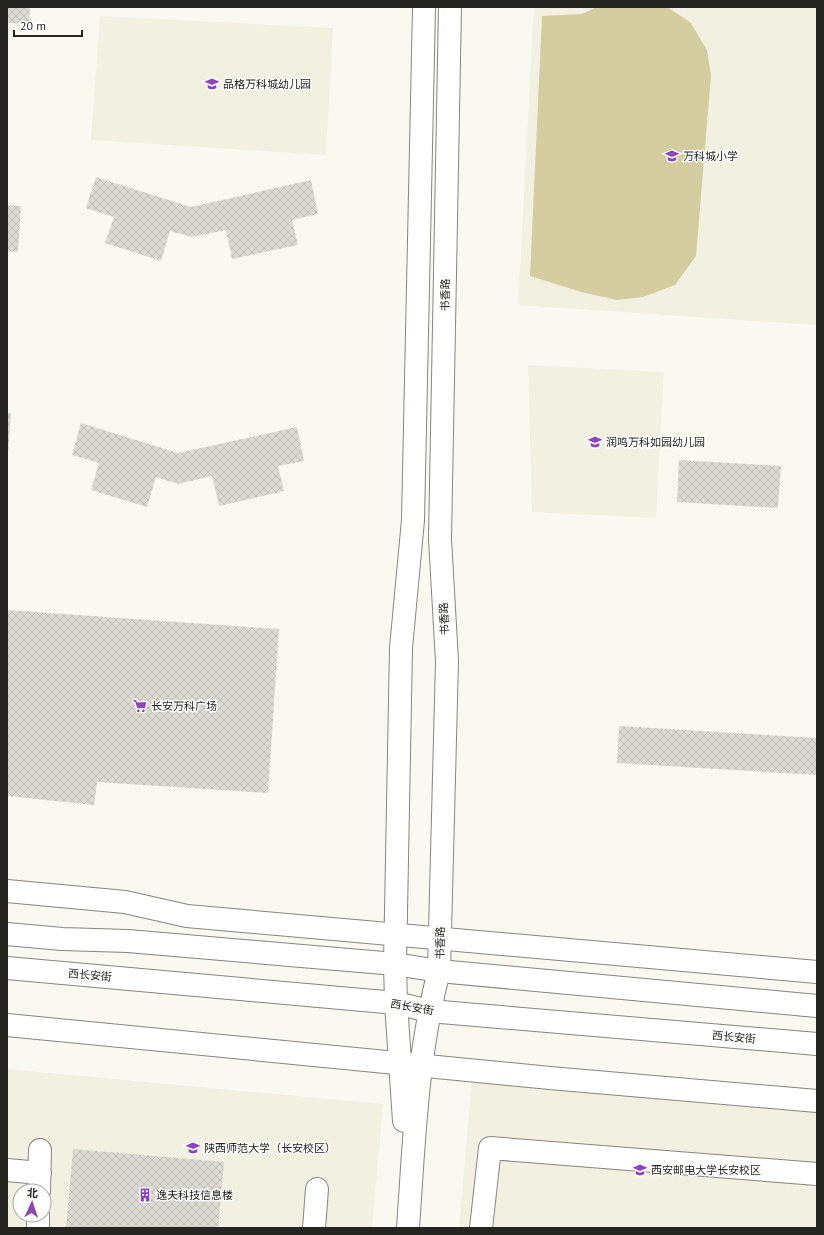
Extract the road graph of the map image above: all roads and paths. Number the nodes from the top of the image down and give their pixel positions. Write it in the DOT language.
graph roads {
  1 [pos="424,7"];
  2 [pos="450,7"];
  3 [pos="7,891"];
  4 [pos="7,934"];
  5 [pos="396,936"];
  6 [pos="440,939"];
  7 [pos="395,964"];
  8 [pos="7,968"];
  9 [pos="439,971"];
  10 [pos="817,972"];
  11 [pos="396,1003"];
  12 [pos="817,1006"];
  13 [pos="429,1010"];
  14 [pos="7,1025"];
  15 [pos="817,1044"];
  16 [pos="411,1065"];
  17 [pos="817,1101"];
  18 [pos="40,1150"];
  19 [pos="7,1170"];
  20 [pos="817,1174"];
  21 [pos="39,1182"];
  22 [pos="317,1189"];
  23 [pos="314,1228"];
  24 [pos="394,1228"];
  25 [pos="408,1228"];
  26 [pos="481,1228"];
  1 -- 5 [label="main road, 书香路"];
  2 -- 6 [label="main road, 书香路"];
  3 -- 5 [label="main road"];
  4 -- 7 [label="main road"];
  5 -- 6 [label="main road"];
  5 -- 7 [label="main road, 书香路"];
  6 -- 9 [label="main road, 书香路"];
  6 -- 10 [label="main road"];
  7 -- 9 [label="main road"];
  7 -- 11 [label="main road, 书香路"];
  8 -- 11 [label="main road, 西长安街"];
  9 -- 12 [label="main road"];
  9 -- 13 [label="main road, 书香路"];
  11 -- 13 [label="main road, 西长安街"];
  11 -- 16 [label="main road, 书香路"];
  13 -- 15 [label="main road, 西长安街"];
  13 -- 16 [label="main road, 书香路"];
  14 -- 16 [label="main road"];
  16 -- 17 [label="main road"];
  16 -- 24 [label="main road, 书香路"];
  16 -- 25 [label="main road, 书香路"];
  18 -- 21 [label="main road"];
  19 -- 21 [label="main road"];
  20 -- 26 [label="main road"];
  22 -- 23 [label="main road"];
}
